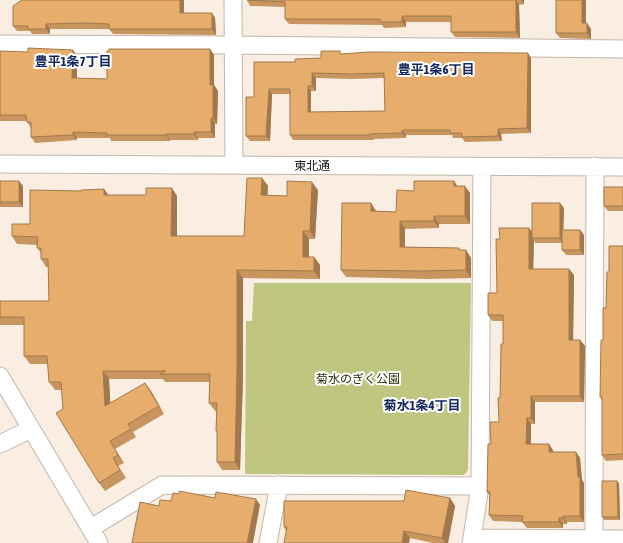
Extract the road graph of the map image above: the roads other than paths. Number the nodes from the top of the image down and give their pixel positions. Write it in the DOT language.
graph roads {
  1 [pos="233,0"];
  2 [pos="0,44"];
  3 [pos="234,45"];
  4 [pos="623,49"];
  5 [pos="0,164"];
  6 [pos="234,165"];
  7 [pos="595,166"];
  8 [pos="482,167"];
  9 [pos="623,167"];
  10 [pos="0,376"];
  11 [pos="31,429"];
  12 [pos="0,444"];
  13 [pos="279,485"];
  14 [pos="480,486"];
  15 [pos="91,528"];
  16 [pos="594,539"];
  17 [pos="623,539"];
  18 [pos="472,540"];
  19 [pos="99,543"];
  20 [pos="268,543"];
  1 -- 3 [label="street"];
  2 -- 3 [label="street"];
  3 -- 4 [label="street"];
  3 -- 6 [label="street"];
  5 -- 6 [label="street, 東北通"];
  6 -- 8 [label="street, 東北通"];
  7 -- 8 [label="street, 東北通"];
  7 -- 9 [label="street, 東北通"];
  7 -- 16 [label="street"];
  8 -- 14 [label="street"];
  10 -- 11 [label="street"];
  11 -- 12 [label="street"];
  11 -- 15 [label="street"];
  13 -- 14 [label="street"];
  13 -- 15 [label="street"];
  13 -- 20 [label="street"];
  14 -- 18 [label="street"];
  15 -- 19 [label="street"];
  16 -- 17 [label="street"];
  16 -- 18 [label="street"];
}
